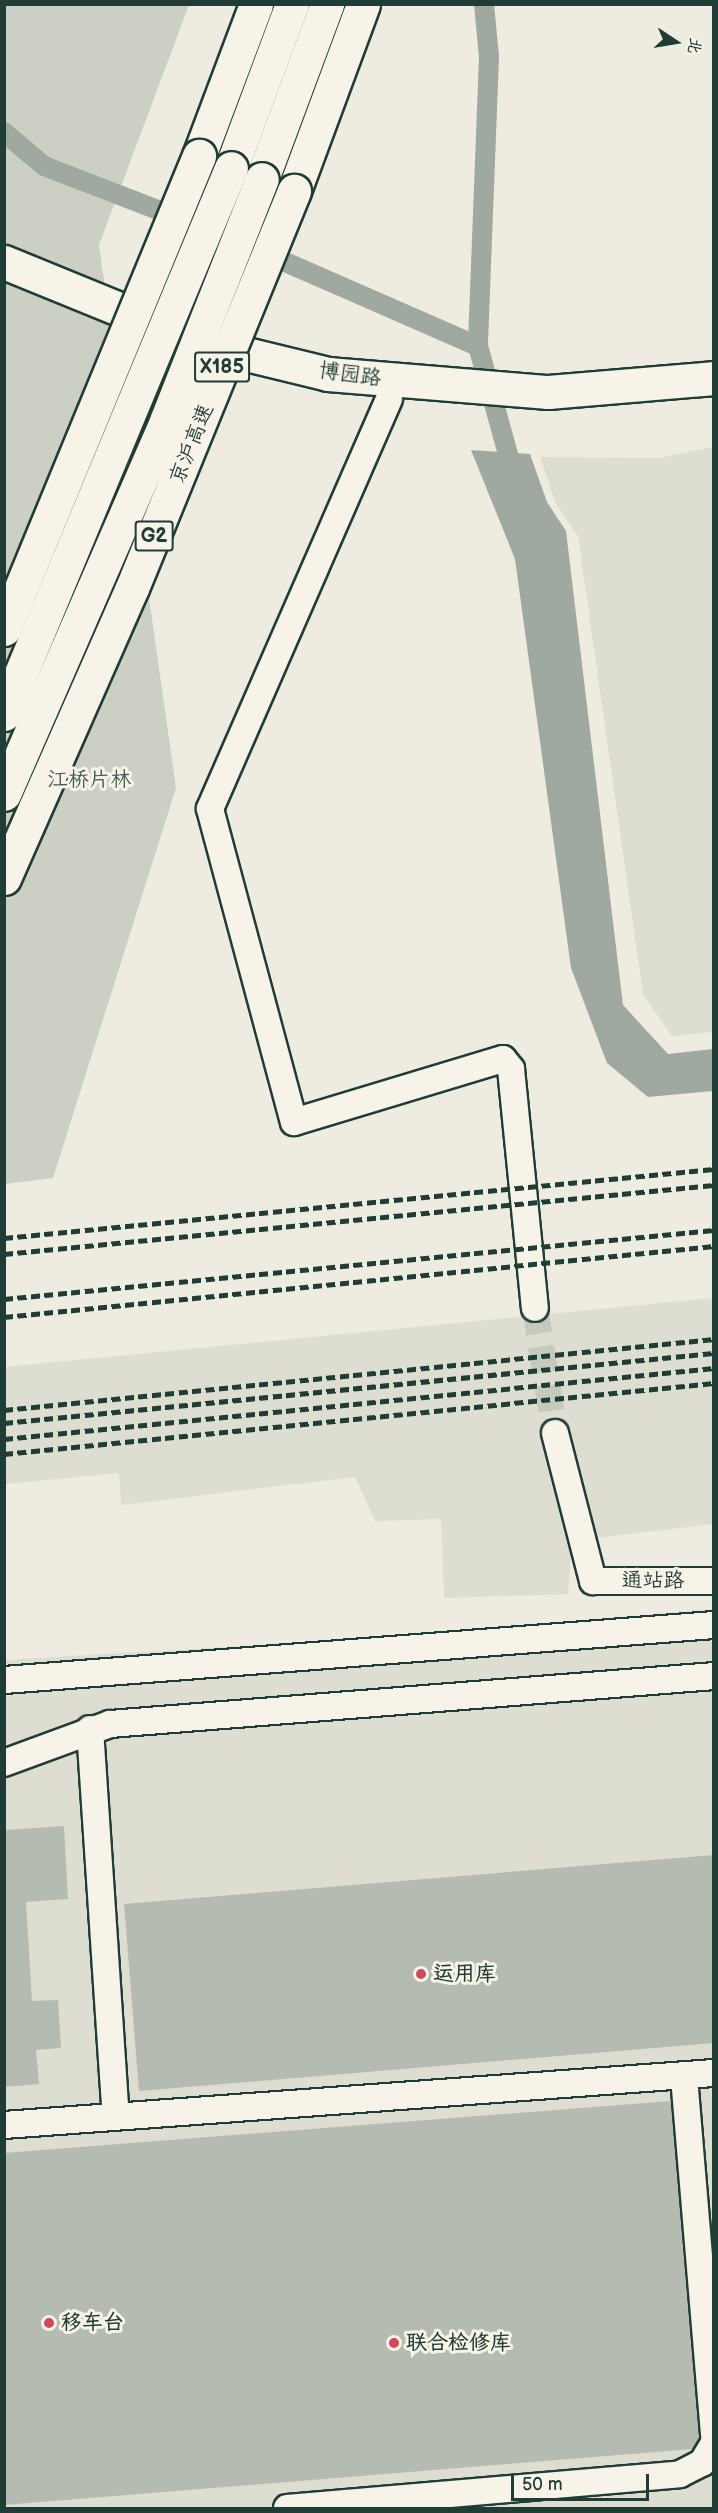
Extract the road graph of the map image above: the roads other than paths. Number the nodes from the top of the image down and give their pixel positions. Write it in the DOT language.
graph roads {
  1 [pos="256,4"];
  2 [pos="292,4"];
  3 [pos="327,4"];
  4 [pos="363,4"];
  5 [pos="4,262"];
  6 [pos="4,285"];
  7 [pos="714,378"];
  8 [pos="448,396"];
  9 [pos="714,398"];
  10 [pos="389,399"];
  11 [pos="532,401"];
  12 [pos="4,629"];
  13 [pos="4,714"];
  14 [pos="4,794"];
  15 [pos="4,878"];
  16 [pos="535,1308"];
  17 [pos="555,1433"];
  18 [pos="714,1581"];
  19 [pos="714,1625"];
  20 [pos="714,1676"];
  21 [pos="4,1680"];
  22 [pos="90,1729"];
  23 [pos="4,1762"];
  24 [pos="714,2073"];
  25 [pos="684,2077"];
  26 [pos="116,2116"];
  27 [pos="4,2126"];
  28 [pos="714,2436"];
  29 [pos="714,2444"];
  30 [pos="287,2508"];
  1 -- 12 [label="main road, bridge"];
  2 -- 13 [label="main road, bridge"];
  3 -- 14 [label="main road, 京沪高速 / G2, bridge"];
  4 -- 15 [label="main road, 京沪高速 / G2, bridge"];
  5 -- 8 [label="main road, 博园路 / X185"];
  6 -- 10 [label="main road, 博园路 / X185"];
  7 -- 11 [label="main road, 博园路 / X185"];
  8 -- 10 [label="main road, 博园路 / X185"];
  8 -- 11 [label="main road, 博园路 / X185"];
  9 -- 11 [label="main road, 博园路 / X185"];
  10 -- 16 [label="street"];
  17 -- 18 [label="street, 通站路"];
  19 -- 21 [label="street"];
  20 -- 22 [label="street"];
  22 -- 23 [label="street"];
  22 -- 26 [label="street"];
  24 -- 25 [label="street"];
  25 -- 26 [label="street"];
  25 -- 28 [label="street"];
  26 -- 27 [label="street"];
  29 -- 30 [label="street"];
}
